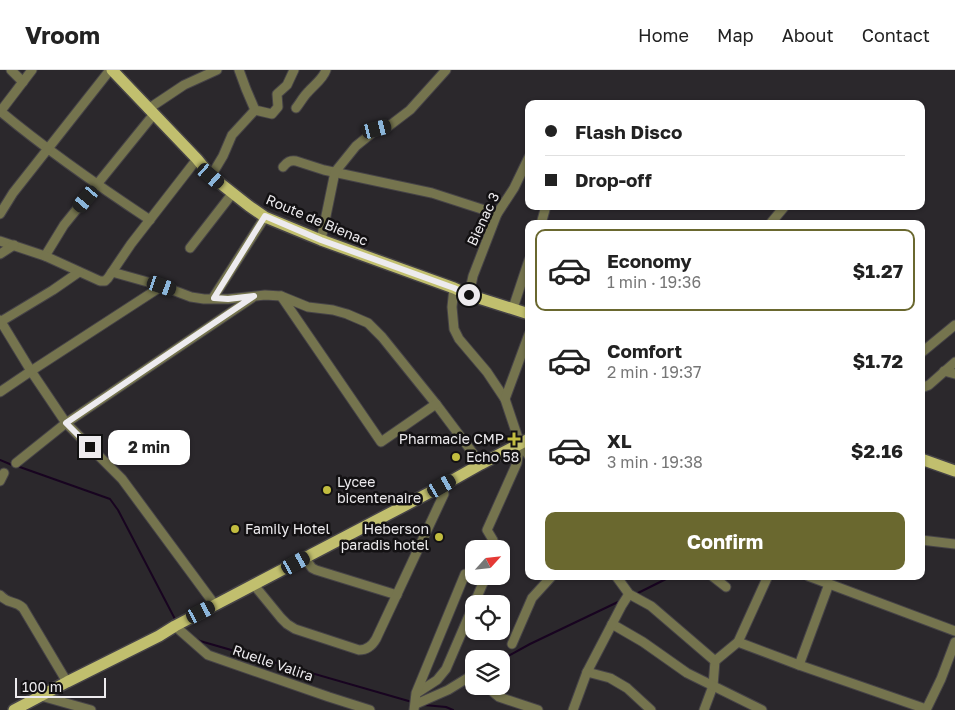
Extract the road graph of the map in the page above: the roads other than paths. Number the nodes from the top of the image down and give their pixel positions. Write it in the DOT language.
graph roads {
  1 [pos="11,70"];
  2 [pos="32,70"];
  3 [pos="111,70"];
  4 [pos="217,70"];
  5 [pos="239,70"];
  6 [pos="294,70"];
  7 [pos="326,70"];
  8 [pos="446,70"];
  9 [pos="23,82"];
  10 [pos="296,108"];
  11 [pos="256,110"];
  12 [pos="0,111"];
  13 [pos="151,112"];
  14 [pos="48,150"];
  15 [pos="197,160"];
  16 [pos="525,165"];
  17 [pos="283,167"];
  18 [pos="335,172"];
  19 [pos="211,176"];
  20 [pos="97,185"];
  21 [pos="232,194"];
  22 [pos="781,210"];
  23 [pos="0,214"];
  24 [pos="498,214"];
  25 [pos="265,216"];
  26 [pos="150,220"];
  27 [pos="773,220"];
  28 [pos="321,240"];
  29 [pos="0,241"];
  30 [pos="14,245"];
  31 [pos="190,248"];
  32 [pos="0,254"];
  33 [pos="45,256"];
  34 [pos="80,272"];
  35 [pos="112,272"];
  36 [pos="525,272"];
  37 [pos="162,286"];
  38 [pos="454,288"];
  39 [pos="469,295"];
  40 [pos="254,296"];
  41 [pos="280,296"];
  42 [pos="214,298"];
  43 [pos="513,308"];
  44 [pos="525,312"];
  45 [pos="0,321"];
  46 [pos="955,325"];
  47 [pos="525,345"];
  48 [pos="925,350"];
  49 [pos="955,362"];
  50 [pos="31,371"];
  51 [pos="944,371"];
  52 [pos="955,374"];
  53 [pos="925,386"];
  54 [pos="0,392"];
  55 [pos="505,399"];
  56 [pos="436,404"];
  57 [pos="66,423"];
  58 [pos="524,442"];
  59 [pos="925,460"];
  60 [pos="16,463"];
  61 [pos="481,464"];
  62 [pos="955,471"];
  63 [pos="442,486"];
  64 [pos="493,540"];
  65 [pos="925,540"];
  66 [pos="955,544"];
  67 [pos="305,558"];
  68 [pos="465,574"];
  69 [pos="548,580"];
  70 [pos="619,580"];
  71 [pos="717,580"];
  72 [pos="766,580"];
  73 [pos="818,580"];
  74 [pos="829,584"];
  75 [pos="254,585"];
  76 [pos="726,587"];
  77 [pos="629,594"];
  78 [pos="0,595"];
  79 [pos="397,595"];
  80 [pos="215,606"];
  81 [pos="612,624"];
  82 [pos="465,625"];
  83 [pos="175,626"];
  84 [pos="955,631"];
  85 [pos="738,642"];
  86 [pos="955,642"];
  87 [pos="512,644"];
  88 [pos="715,661"];
  89 [pos="799,665"];
  90 [pos="587,672"];
  91 [pos="465,680"];
  92 [pos="68,682"];
  93 [pos="713,686"];
  94 [pos="416,693"];
  95 [pos="497,695"];
  96 [pos="41,696"];
  97 [pos="415,707"];
  98 [pos="88,709"];
  99 [pos="14,710"];
  100 [pos="370,710"];
  101 [pos="538,710"];
  102 [pos="573,710"];
  103 [pos="651,710"];
  104 [pos="704,710"];
  105 [pos="762,710"];
  106 [pos="926,710"];
  1 -- 9 [label="street"];
  2 -- 9 [label="street"];
  3 -- 13 [label="main road, Route de Bienac"];
  3 -- 14 [label="street"];
  4 -- 13 [label="street"];
  5 -- 11 [label="street"];
  6 -- 11 [label="street"];
  7 -- 10 [label="street"];
  8 -- 18 [label="street"];
  9 -- 12 [label="street"];
  11 -- 19 [label="street"];
  12 -- 14 [label="street"];
  13 -- 15 [label="main road, Route de Bienac"];
  13 -- 20 [label="street"];
  14 -- 20 [label="street"];
  14 -- 23 [label="street"];
  15 -- 19 [label="main road, Route de Bienac"];
  15 -- 26 [label="street"];
  16 -- 24 [label="street, Bienac 3"];
  17 -- 18 [label="street"];
  18 -- 24 [label="street"];
  18 -- 28 [label="street"];
  19 -- 21 [label="main road, Route de Bienac"];
  20 -- 26 [label="street"];
  20 -- 33 [label="street"];
  21 -- 25 [label="main road, Route de Bienac"];
  21 -- 31 [label="street"];
  22 -- 27 [label="street"];
  24 -- 39 [label="street, Bienac 3"];
  25 -- 28 [label="main road, Route de Bienac"];
  25 -- 42 [label="street"];
  26 -- 35 [label="street"];
  28 -- 38 [label="main road, Route de Bienac"];
  29 -- 30 [label="street"];
  30 -- 32 [label="street"];
  30 -- 33 [label="street"];
  33 -- 34 [label="street"];
  34 -- 35 [label="street"];
  34 -- 45 [label="street"];
  35 -- 37 [label="street"];
  36 -- 43 [label="street"];
  37 -- 42 [label="street"];
  37 -- 50 [label="street"];
  38 -- 39 [label="main road, Route de Bienac"];
  38 -- 55 [label="street"];
  39 -- 43 [label="main road, Route de Bienac"];
  40 -- 41 [label="street"];
  40 -- 42 [label="street"];
  40 -- 57 [label="street"];
  41 -- 56 [label="street"];
  41 -- 56 [label="street"];
  43 -- 44 [label="main road, Route de Bienac"];
  45 -- 50 [label="street"];
  46 -- 48 [label="street"];
  47 -- 55 [label="street"];
  49 -- 51 [label="street"];
  50 -- 54 [label="street"];
  50 -- 57 [label="street"];
  51 -- 52 [label="street"];
  51 -- 53 [label="street"];
  55 -- 58 [label="street"];
  56 -- 61 [label="street"];
  57 -- 60 [label="street"];
  57 -- 80 [label="street"];
  58 -- 61 [label="main road"];
  58 -- 64 [label="street"];
  59 -- 62 [label="main road"];
  61 -- 63 [label="main road"];
  63 -- 67 [label="main road"];
  63 -- 79 [label="street"];
  65 -- 66 [label="street"];
  67 -- 75 [label="main road"];
  67 -- 79 [label="street"];
  68 -- 94 [label="street"];
  69 -- 87 [label="street"];
  70 -- 77 [label="street"];
  71 -- 76 [label="street"];
  72 -- 85 [label="street"];
  73 -- 74 [label="street"];
  74 -- 84 [label="street"];
  74 -- 89 [label="street"];
  75 -- 79 [label="street"];
  75 -- 80 [label="main road"];
  77 -- 81 [label="street"];
  77 -- 88 [label="street"];
  78 -- 92 [label="street"];
  80 -- 83 [label="main road"];
  81 -- 90 [label="street"];
  81 -- 93 [label="street"];
  82 -- 94 [label="street"];
  83 -- 92 [label="main road"];
  83 -- 100 [label="street, Ruelle Valira"];
  85 -- 88 [label="street"];
  85 -- 89 [label="street"];
  86 -- 106 [label="street"];
  88 -- 93 [label="street"];
  89 -- 106 [label="street"];
  90 -- 102 [label="street"];
  90 -- 103 [label="street"];
  91 -- 97 [label="street"];
  92 -- 96 [label="main road"];
  93 -- 104 [label="street"];
  93 -- 105 [label="street"];
  94 -- 97 [label="street"];
  95 -- 101 [label="street"];
  96 -- 98 [label="street"];
  96 -- 99 [label="main road"];
}
